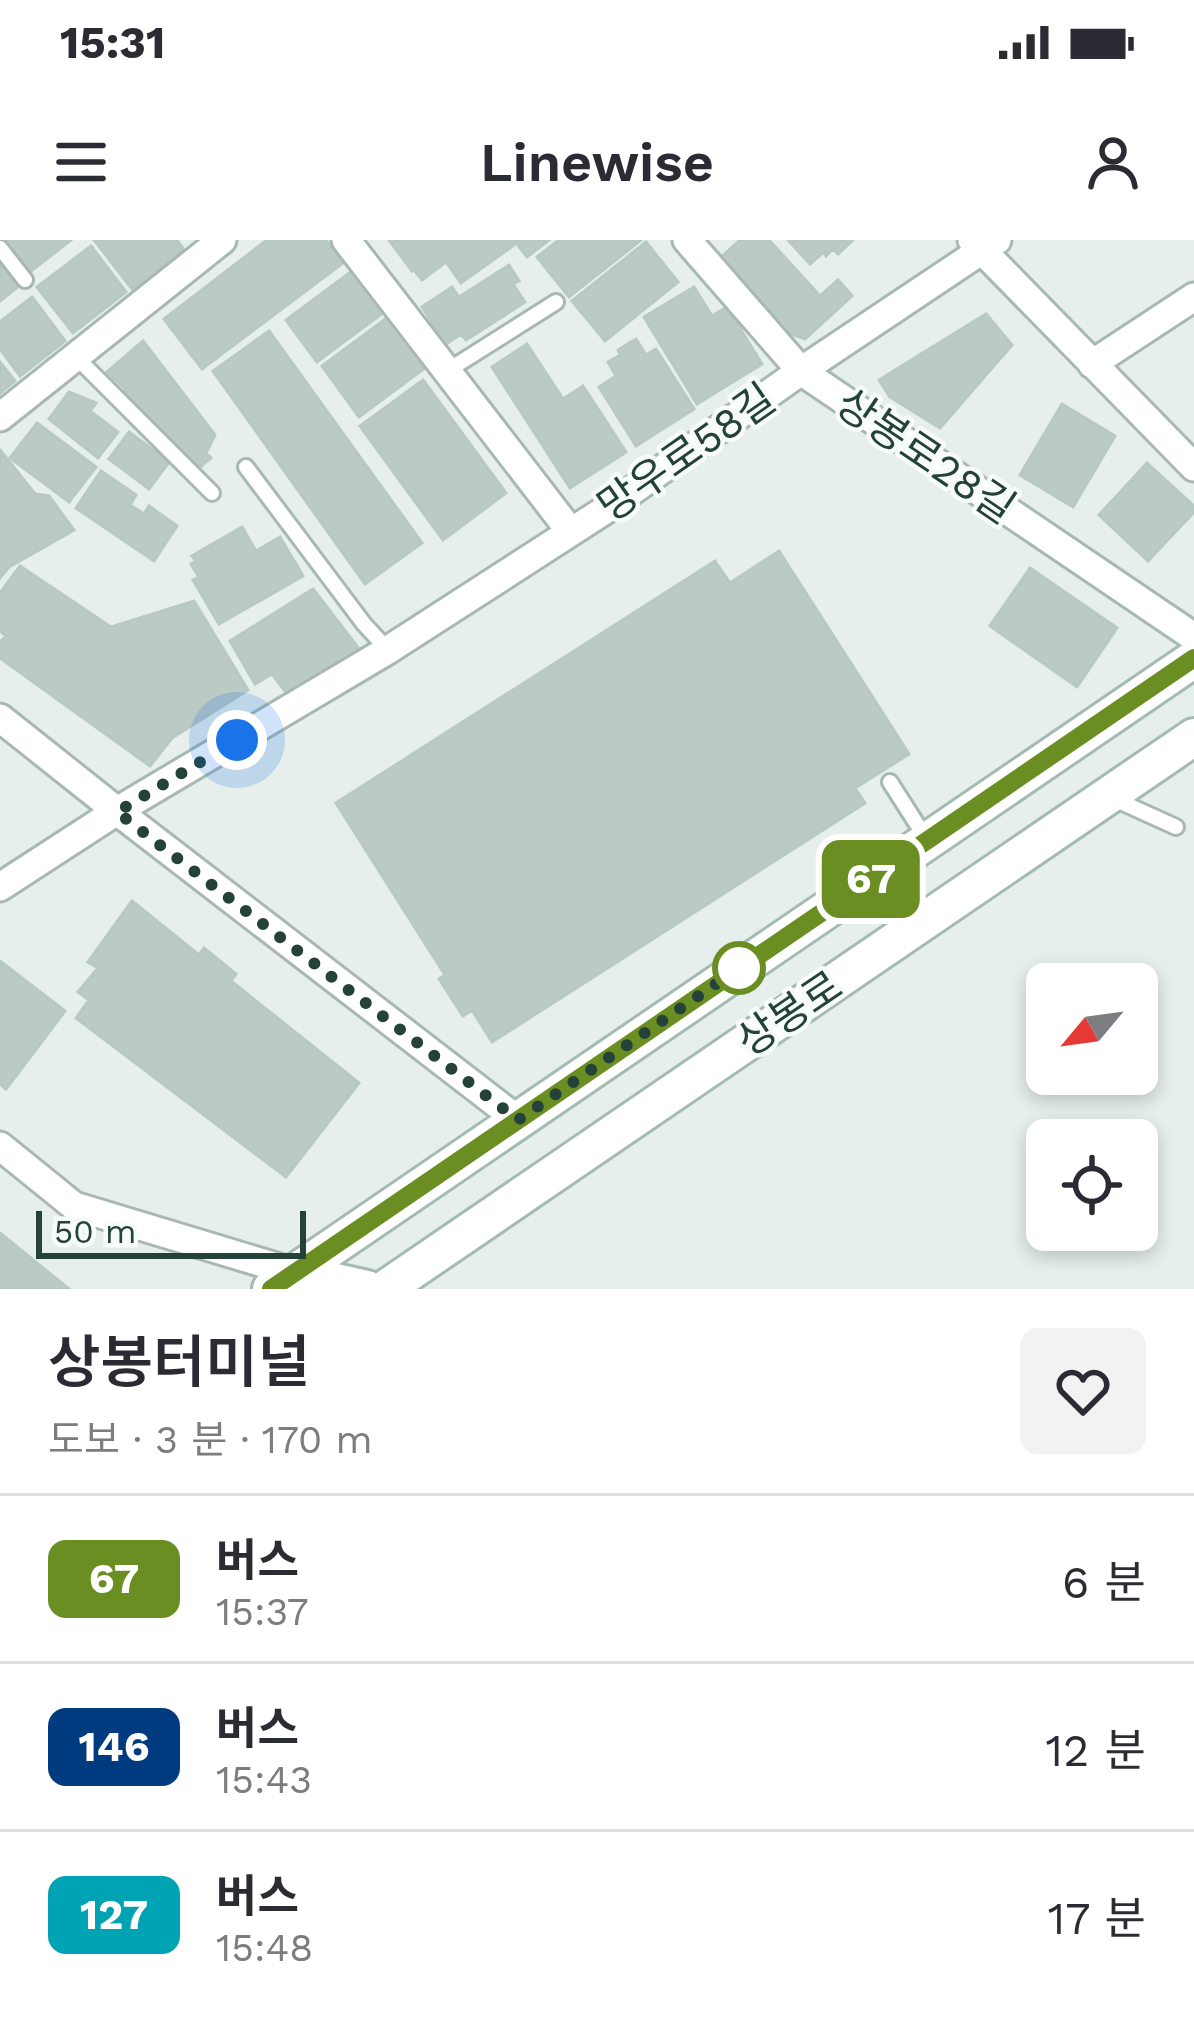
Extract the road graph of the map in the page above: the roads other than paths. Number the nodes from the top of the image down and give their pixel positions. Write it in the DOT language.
graph roads {
  1 [pos="346,240"];
  2 [pos="687,240"];
  3 [pos="984,243"];
  4 [pos="203,246"];
  5 [pos="0,248"];
  6 [pos="26,280"];
  7 [pos="1194,297"];
  8 [pos="556,302"];
  9 [pos="76,356"];
  10 [pos="1092,364"];
  11 [pos="447,371"];
  12 [pos="801,371"];
  13 [pos="0,417"];
  14 [pos="1192,462"];
  15 [pos="246,467"];
  16 [pos="212,494"];
  17 [pos="571,532"];
  18 [pos="1194,637"];
  19 [pos="388,650"];
  20 [pos="1194,658"];
  21 [pos="0,718"];
  22 [pos="1194,737"];
  23 [pos="890,782"];
  24 [pos="1108,796"];
  25 [pos="117,812"];
  26 [pos="1176,827"];
  27 [pos="927,840"];
  28 [pos="0,887"];
  29 [pos="518,1120"];
  30 [pos="0,1146"];
  31 [pos="283,1281"];
  32 [pos="367,1289"];
  33 [pos="385,1289"];
  1 -- 11 [label="street"];
  2 -- 12 [label="street, 상봉로28길"];
  3 -- 10 [label="street"];
  3 -- 12 [label="street, 망우로58길"];
  4 -- 9 [label="street"];
  5 -- 6 [label="lane"];
  7 -- 10 [label="street"];
  8 -- 11 [label="lane"];
  9 -- 13 [label="street"];
  9 -- 16 [label="lane"];
  10 -- 14 [label="street"];
  11 -- 17 [label="street"];
  12 -- 17 [label="street, 망우로58길"];
  12 -- 18 [label="street, 상봉로28길"];
  15 -- 19 [label="lane"];
  17 -- 19 [label="street, 망우로58길"];
  19 -- 25 [label="street, 망우로58길"];
  20 -- 27 [label="main road, 상봉로"];
  21 -- 25 [label="street"];
  22 -- 24 [label="main road, 상봉로"];
  23 -- 27 [label="lane"];
  24 -- 26 [label="lane"];
  24 -- 33 [label="main road, 상봉로"];
  25 -- 28 [label="street, 망우로58길"];
  25 -- 29 [label="street"];
  27 -- 29 [label="main road, 상봉로"];
  29 -- 31 [label="main road, 상봉로"];
  30 -- 31 [label="street"];
  31 -- 32 [label="main road"];
}
